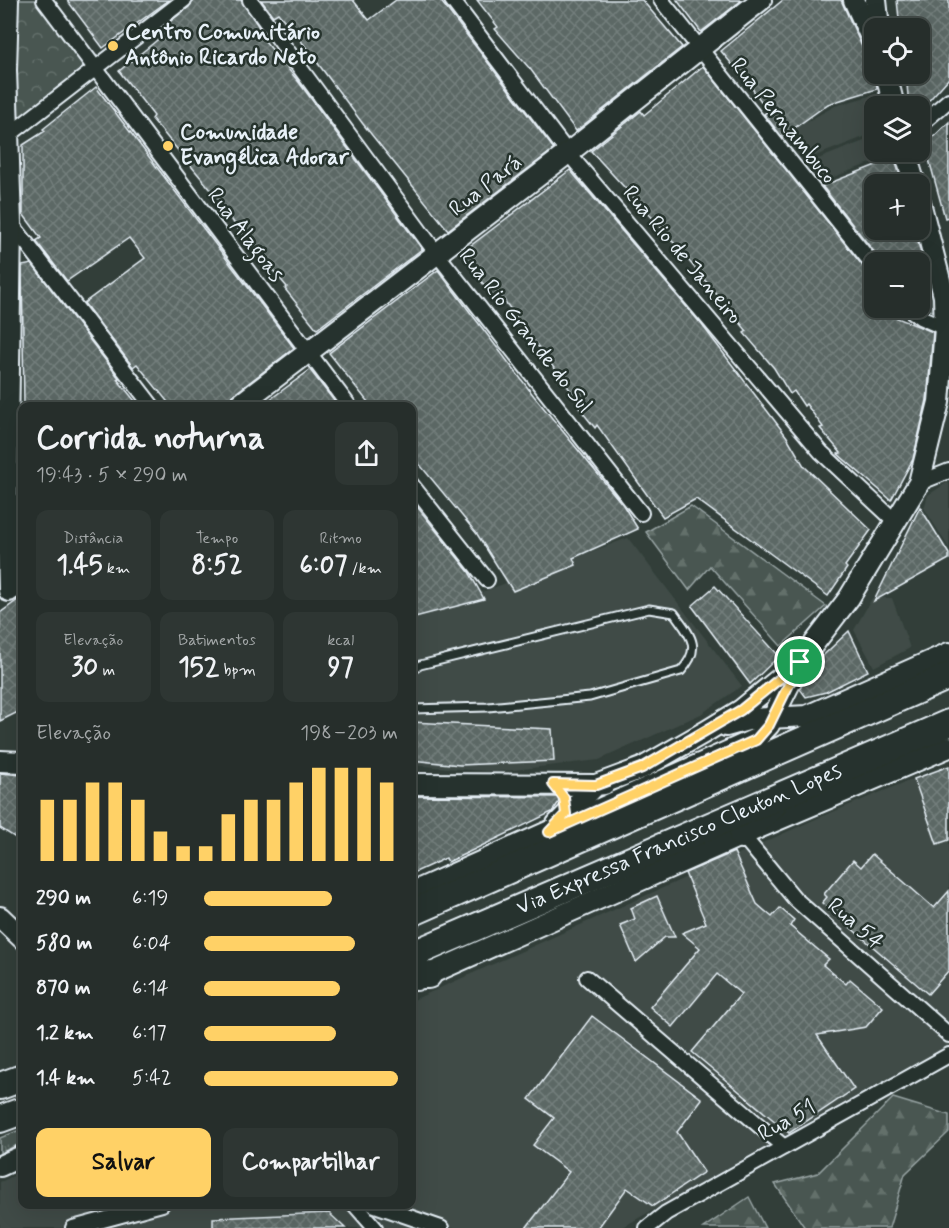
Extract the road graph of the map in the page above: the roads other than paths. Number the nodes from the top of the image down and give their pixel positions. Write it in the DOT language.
graph roads {
  1 [pos="8,0"];
  2 [pos="44,0"];
  3 [pos="184,0"];
  4 [pos="250,0"];
  5 [pos="452,0"];
  6 [pos="661,0"];
  7 [pos="760,0"];
  8 [pos="854,0"];
  9 [pos="876,0"];
  10 [pos="878,18"];
  11 [pos="864,22"];
  12 [pos="697,48"];
  13 [pos="96,69"];
  14 [pos="949,100"];
  15 [pos="930,117"];
  16 [pos="3,140"];
  17 [pos="568,153"];
  18 [pos="11,223"];
  19 [pos="930,238"];
  20 [pos="864,254"];
  21 [pos="437,255"];
  22 [pos="946,295"];
  23 [pos="922,318"];
  24 [pos="945,328"];
  25 [pos="307,353"];
  26 [pos="149,402"];
  27 [pos="243,402"];
  28 [pos="346,402"];
  29 [pos="949,471"];
  30 [pos="919,483"];
  31 [pos="416,490"];
  32 [pos="3,509"];
  33 [pos="641,513"];
  34 [pos="897,523"];
  35 [pos="487,580"];
  36 [pos="10,590"];
  37 [pos="949,653"];
  38 [pos="800,662"];
  39 [pos="416,668"];
  40 [pos="949,676"];
  41 [pos="416,709"];
  42 [pos="772,718"];
  43 [pos="949,723"];
  44 [pos="705,732"];
  45 [pos="949,747"];
  46 [pos="0,761"];
  47 [pos="18,762"];
  48 [pos="416,784"];
  49 [pos="553,784"];
  50 [pos="596,785"];
  51 [pos="655,785"];
  52 [pos="786,792"];
  53 [pos="566,814"];
  54 [pos="549,832"];
  55 [pos="742,835"];
  56 [pos="447,875"];
  57 [pos="416,890"];
  58 [pos="416,907"];
  59 [pos="416,910"];
  60 [pos="0,917"];
  61 [pos="18,934"];
  62 [pos="416,953"];
  63 [pos="417,978"];
  64 [pos="587,978"];
  65 [pos="949,1035"];
  66 [pos="949,1055"];
  67 [pos="18,1079"];
  68 [pos="0,1086"];
  69 [pos="18,1112"];
  70 [pos="0,1119"];
  71 [pos="784,1147"];
  72 [pos="18,1158"];
  73 [pos="0,1166"];
  74 [pos="143,1209"];
  75 [pos="358,1209"];
  76 [pos="386,1209"];
  77 [pos="73,1228"];
  78 [pos="375,1228"];
  79 [pos="441,1228"];
  80 [pos="648,1228"];
  1 -- 16 [label="street"];
  2 -- 13 [label="street, Rua Alagoas"];
  3 -- 13 [label="street"];
  4 -- 21 [label="street, Rua Rio Grande do Sul"];
  5 -- 17 [label="street, Rua Rio de Janeiro"];
  6 -- 12 [label="street, Rua Pernambuco"];
  7 -- 12 [label="street, Rua Pará"];
  8 -- 11 [label="street"];
  9 -- 10 [label="street"];
  12 -- 17 [label="street, Rua Pará"];
  12 -- 20 [label="street, Rua Pernambuco"];
  13 -- 16 [label="street"];
  13 -- 25 [label="street, Rua Alagoas"];
  14 -- 15 [label="street"];
  16 -- 18 [label="street"];
  17 -- 21 [label="street, Rua Pará"];
  17 -- 34 [label="street, Rua Rio de Janeiro"];
  18 -- 26 [label="street"];
  18 -- 32 [label="street"];
  19 -- 22 [label="street"];
  21 -- 25 [label="street, Rua Pará"];
  21 -- 33 [label="street, Rua Rio Grande do Sul"];
  22 -- 24 [label="street"];
  23 -- 24 [label="street"];
  24 -- 30 [label="street"];
  25 -- 27 [label="street, Rua Pará"];
  25 -- 28 [label="street, Rua Alagoas"];
  29 -- 30 [label="street"];
  30 -- 34 [label="street"];
  31 -- 35 [label="street"];
  32 -- 36 [label="street"];
  34 -- 38 [label="street"];
  37 -- 42 [label="street"];
  38 -- 42 [label="street"];
  38 -- 44 [label="street"];
  39 -- 41 [label="lane"];
  40 -- 59 [label="highway, Via Expressa Francisco Cleuton Lopes"];
  42 -- 44 [label="street"];
  42 -- 51 [label="street"];
  43 -- 52 [label="highway, Via Expressa Francisco Cleuton Lopes"];
  44 -- 50 [label="street"];
  45 -- 55 [label="street"];
  46 -- 47 [label="street"];
  48 -- 49 [label="street"];
  49 -- 50 [label="street"];
  49 -- 53 [label="street"];
  50 -- 51 [label="street"];
  50 -- 53 [label="street"];
  51 -- 54 [label="street"];
  52 -- 55 [label="highway"];
  52 -- 62 [label="highway, Via Expressa Francisco Cleuton Lopes"];
  53 -- 54 [label="street"];
  54 -- 56 [label="street"];
  55 -- 63 [label="street"];
  55 -- 65 [label="street, Rua 54"];
  56 -- 57 [label="street"];
  56 -- 58 [label="highway"];
  60 -- 61 [label="street"];
  64 -- 71 [label="street"];
  66 -- 71 [label="street, Rua 51"];
  67 -- 68 [label="highway"];
  69 -- 70 [label="highway"];
  71 -- 80 [label="street, Rua 51"];
  72 -- 73 [label="street"];
  74 -- 77 [label="street"];
  75 -- 78 [label="street"];
  76 -- 79 [label="street"];
}
